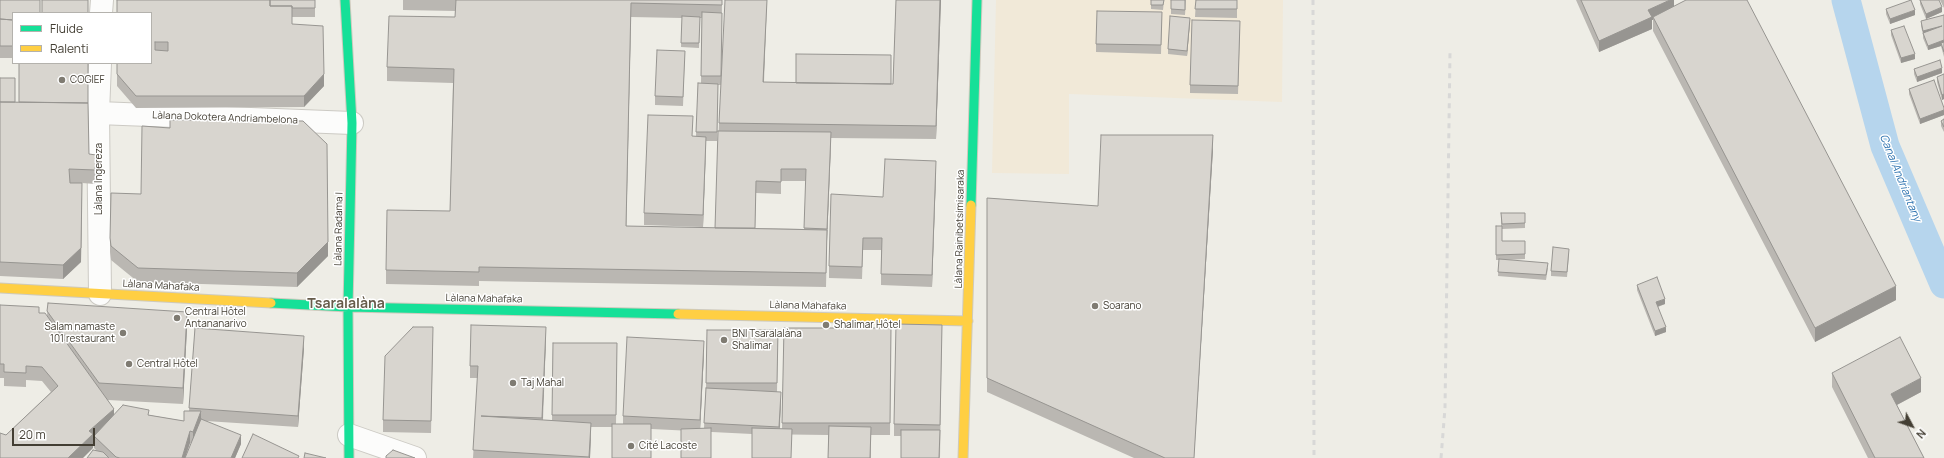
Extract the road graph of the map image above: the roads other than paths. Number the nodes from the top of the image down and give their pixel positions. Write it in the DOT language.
graph roads {
  1 [pos="102,0"];
  2 [pos="346,0"];
  3 [pos="976,0"];
  4 [pos="101,12"];
  5 [pos="100,64"];
  6 [pos="98,113"];
  7 [pos="352,123"];
  8 [pos="0,288"];
  9 [pos="100,294"];
  10 [pos="348,307"];
  11 [pos="968,321"];
  12 [pos="349,435"];
  13 [pos="349,458"];
  14 [pos="415,458"];
  15 [pos="963,458"];
  1 -- 4 [label="street"];
  2 -- 7 [label="street, Làlana Radama I"];
  3 -- 11 [label="street, Làlana Rainibetsimisaraka"];
  5 -- 6 [label="street, Làlana Ingereza"];
  6 -- 7 [label="street, Làlana Dokotera Andriambelona"];
  6 -- 9 [label="street, Làlana Ingereza"];
  7 -- 10 [label="street, Làlana Radama I"];
  8 -- 9 [label="street, Làlana Mahafaka"];
  9 -- 10 [label="street, Làlana Mahafaka"];
  10 -- 11 [label="street, Làlana Mahafaka"];
  10 -- 12 [label="street, Làlana Radama I"];
  11 -- 15 [label="street, Làlana Rainibetsimisaraka"];
  12 -- 13 [label="street, Làlana Radama I"];
  12 -- 14 [label="street"];
}
